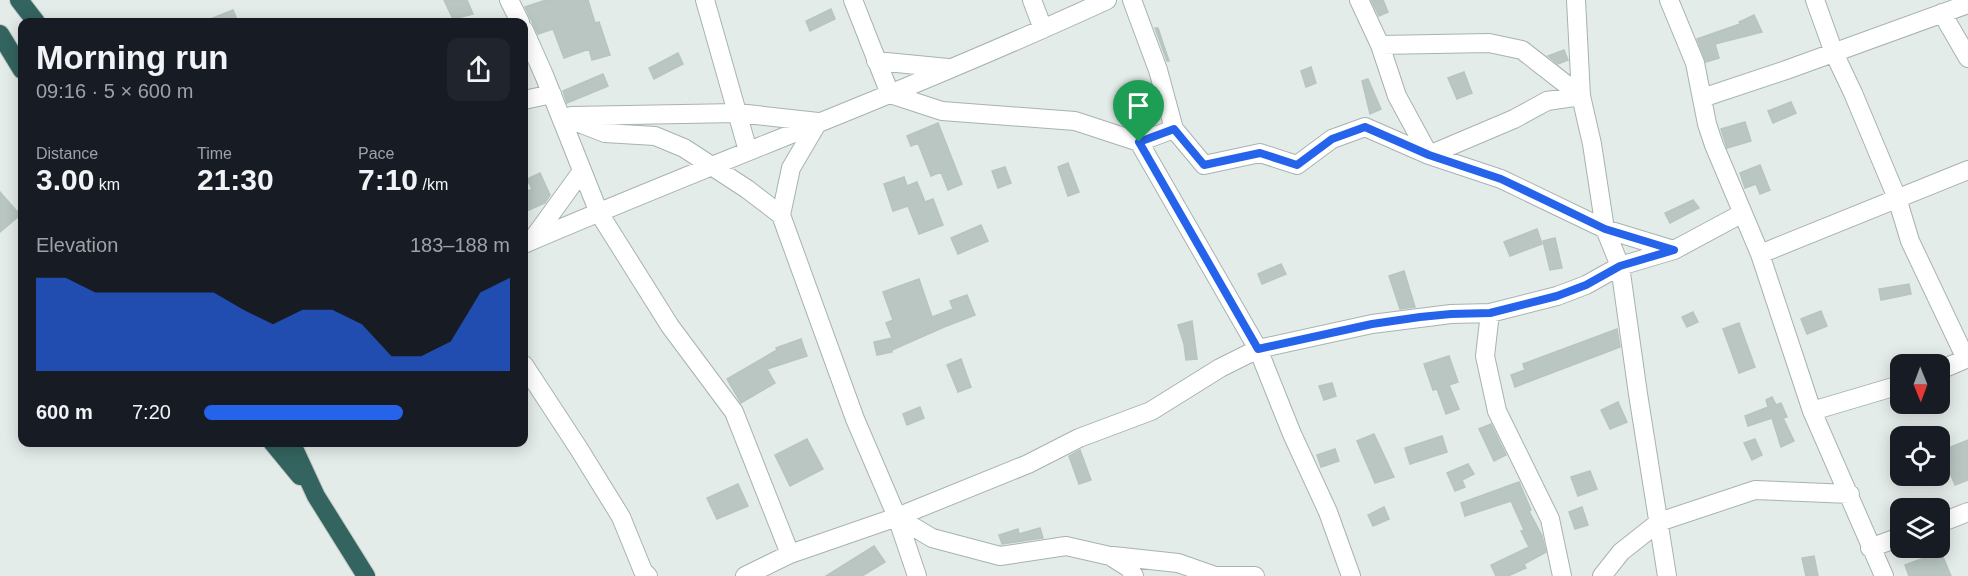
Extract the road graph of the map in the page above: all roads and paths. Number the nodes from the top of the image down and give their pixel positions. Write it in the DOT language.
graph roads {
  1 [pos="19,0"];
  2 [pos="509,0"];
  3 [pos="705,0"];
  4 [pos="853,0"];
  5 [pos="1032,0"];
  6 [pos="1107,0"];
  7 [pos="1132,0"];
  8 [pos="1359,0"];
  9 [pos="1576,0"];
  10 [pos="1670,0"];
  11 [pos="1815,0"];
  12 [pos="1968,4"];
  13 [pos="1942,13"];
  14 [pos="33,18"];
  15 [pos="518,18"];
  16 [pos="1043,29"];
  17 [pos="0,34"];
  18 [pos="528,39"];
  19 [pos="1380,45"];
  20 [pos="1834,53"];
  21 [pos="1968,58"];
  22 [pos="876,61"];
  23 [pos="18,63"];
  24 [pos="950,68"];
  25 [pos="552,94"];
  26 [pos="890,94"];
  27 [pos="1581,96"];
  28 [pos="1702,98"];
  29 [pos="528,99"];
  30 [pos="738,113"];
  31 [pos="561,116"];
  32 [pos="818,122"];
  33 [pos="1174,129"];
  34 [pos="1139,142"];
  35 [pos="748,151"];
  36 [pos="1429,155"];
  37 [pos="712,166"];
  38 [pos="1968,170"];
  39 [pos="582,171"];
  40 [pos="1897,198"];
  41 [pos="599,213"];
  42 [pos="1742,214"];
  43 [pos="781,215"];
  44 [pos="1605,229"];
  45 [pos="528,242"];
  46 [pos="1674,250"];
  47 [pos="1760,254"];
  48 [pos="1620,266"];
  49 [pos="1490,313"];
  50 [pos="1258,349"];
  51 [pos="1967,359"];
  52 [pos="1950,366"];
  53 [pos="528,371"];
  54 [pos="1890,388"];
  55 [pos="1812,411"];
  56 [pos="276,447"];
  57 [pos="293,447"];
  58 [pos="1850,494"];
  59 [pos="316,496"];
  60 [pos="1968,512"];
  61 [pos="897,517"];
  62 [pos="1950,519"];
  63 [pos="1659,522"];
  64 [pos="1890,541"];
  65 [pos="1870,548"];
  66 [pos="790,554"];
  67 [pos="1110,556"];
  68 [pos="366,576"];
  69 [pos="648,576"];
  70 [pos="745,576"];
  71 [pos="917,576"];
  72 [pos="1134,576"];
  73 [pos="1256,576"];
  74 [pos="1351,576"];
  75 [pos="1562,576"];
  76 [pos="1602,576"];
  77 [pos="1667,576"];
  78 [pos="1884,576"];
  1 -- 14 [label="highway"];
  2 -- 15 [label="street"];
  3 -- 30 [label="street"];
  4 -- 22 [label="street"];
  5 -- 16 [label="street"];
  6 -- 16 [label="street"];
  7 -- 33 [label="street"];
  8 -- 19 [label="street"];
  9 -- 27 [label="street"];
  10 -- 28 [label="street"];
  11 -- 20 [label="street"];
  12 -- 13 [label="street"];
  13 -- 20 [label="street"];
  13 -- 21 [label="street"];
  16 -- 24 [label="street"];
  17 -- 23 [label="highway"];
  18 -- 25 [label="street"];
  19 -- 27 [label="street"];
  19 -- 36 [label="street"];
  20 -- 28 [label="street"];
  20 -- 40 [label="street"];
  22 -- 24 [label="street"];
  22 -- 26 [label="street"];
  24 -- 26 [label="street"];
  25 -- 29 [label="street"];
  25 -- 31 [label="street"];
  26 -- 32 [label="street"];
  26 -- 34 [label="street"];
  27 -- 36 [label="street"];
  27 -- 44 [label="street"];
  28 -- 42 [label="street"];
  30 -- 31 [label="street"];
  30 -- 32 [label="street"];
  30 -- 35 [label="street"];
  31 -- 37 [label="street"];
  31 -- 39 [label="street"];
  32 -- 35 [label="street"];
  32 -- 43 [label="street"];
  33 -- 34 [label="street"];
  33 -- 36 [label="street"];
  34 -- 50 [label="street"];
  35 -- 37 [label="street"];
  36 -- 44 [label="street"];
  37 -- 41 [label="street"];
  37 -- 43 [label="street"];
  38 -- 40 [label="street"];
  39 -- 41 [label="street"];
  39 -- 45 [label="street"];
  40 -- 47 [label="street"];
  40 -- 51 [label="street"];
  41 -- 45 [label="street"];
  41 -- 66 [label="street"];
  42 -- 46 [label="street"];
  42 -- 47 [label="street"];
  43 -- 61 [label="street"];
  44 -- 46 [label="street"];
  44 -- 48 [label="street"];
  46 -- 48 [label="street"];
  47 -- 55 [label="street"];
  48 -- 49 [label="street"];
  48 -- 63 [label="street"];
  49 -- 50 [label="street"];
  49 -- 75 [label="street"];
  50 -- 61 [label="street"];
  50 -- 74 [label="street"];
  51 -- 52 [label="street"];
  53 -- 69 [label="street"];
  54 -- 55 [label="street"];
  55 -- 58 [label="street"];
  56 -- 59 [label="highway"];
  57 -- 59 [label="highway"];
  58 -- 63 [label="street"];
  58 -- 65 [label="street"];
  59 -- 68 [label="highway"];
  60 -- 62 [label="street"];
  61 -- 66 [label="street"];
  61 -- 67 [label="street"];
  61 -- 71 [label="street"];
  63 -- 76 [label="street"];
  63 -- 77 [label="street"];
  64 -- 65 [label="street"];
  65 -- 78 [label="street"];
  66 -- 70 [label="street"];
  67 -- 72 [label="street"];
  67 -- 73 [label="street"];
}
